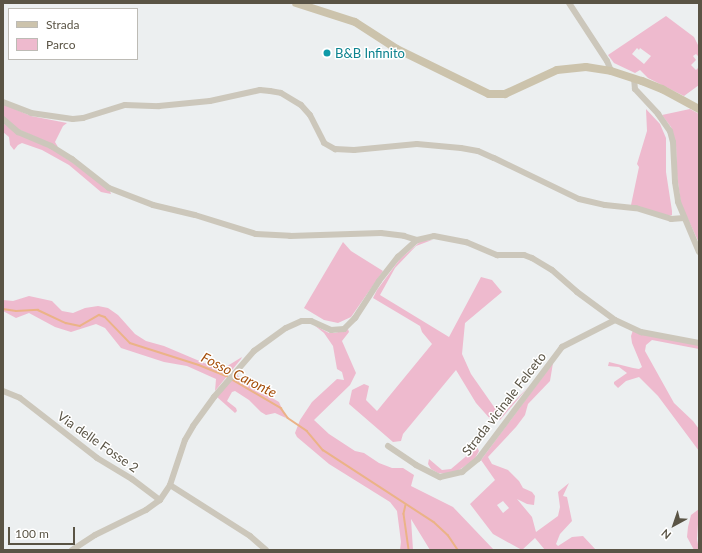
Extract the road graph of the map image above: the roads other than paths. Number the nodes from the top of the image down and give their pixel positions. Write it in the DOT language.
graph roads {
  1 [pos="296,3"];
  2 [pos="568,3"];
  3 [pos="611,71"];
  4 [pos="634,78"];
  5 [pos="3,102"];
  6 [pos="699,109"];
  7 [pos="3,119"];
  8 [pos="684,218"];
  9 [pos="416,240"];
  10 [pos="699,252"];
  11 [pos="615,320"];
  12 [pos="699,343"];
  13 [pos="3,391"];
  14 [pos="388,446"];
  15 [pos="170,485"];
  16 [pos="160,500"];
  17 [pos="72,550"];
  18 [pos="266,550"];
  1 -- 3 [label="main road"];
  2 -- 3 [label="street"];
  3 -- 4 [label="main road"];
  4 -- 6 [label="main road"];
  4 -- 8 [label="street"];
  5 -- 8 [label="street"];
  7 -- 9 [label="street"];
  8 -- 10 [label="street"];
  9 -- 11 [label="street"];
  9 -- 15 [label="street"];
  11 -- 12 [label="street"];
  11 -- 14 [label="street, Strada vicinale Felceto"];
  13 -- 16 [label="street, Via delle Fosse 2"];
  15 -- 16 [label="street"];
  15 -- 18 [label="street"];
  16 -- 17 [label="street"];
}
